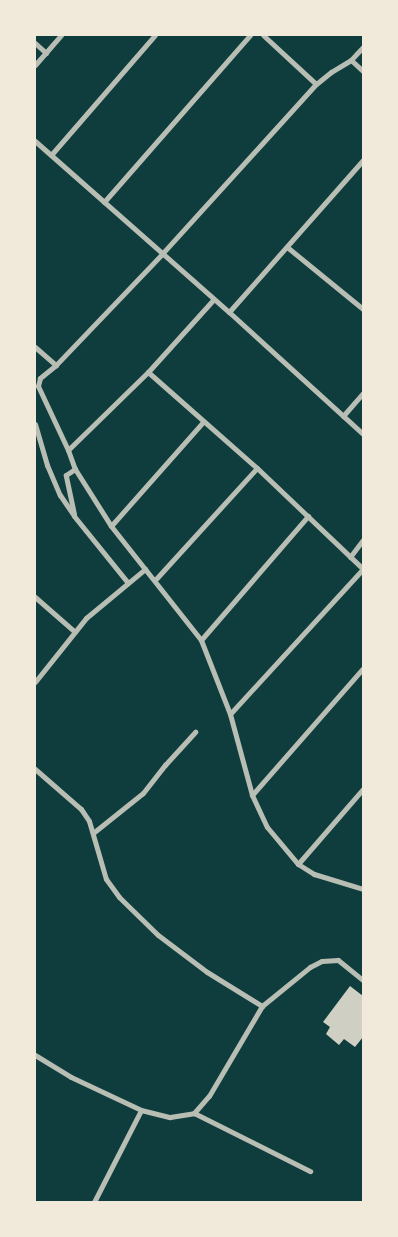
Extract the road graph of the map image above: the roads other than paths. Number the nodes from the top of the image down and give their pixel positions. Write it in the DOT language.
graph roads {
  1 [pos="61,35"];
  2 [pos="155,35"];
  3 [pos="250,35"];
  4 [pos="263,35"];
  5 [pos="35,43"];
  6 [pos="363,47"];
  7 [pos="46,53"];
  8 [pos="351,60"];
  9 [pos="35,65"];
  10 [pos="363,71"];
  11 [pos="316,84"];
  12 [pos="35,141"];
  13 [pos="51,155"];
  14 [pos="363,160"];
  15 [pos="104,202"];
  16 [pos="287,247"];
  17 [pos="162,254"];
  18 [pos="213,300"];
  19 [pos="363,309"];
  20 [pos="229,312"];
  21 [pos="35,348"];
  22 [pos="56,364"];
  23 [pos="148,372"];
  24 [pos="363,393"];
  25 [pos="343,416"];
  26 [pos="203,422"];
  27 [pos="35,424"];
  28 [pos="363,434"];
  29 [pos="68,450"];
  30 [pos="257,468"];
  31 [pos="75,469"];
  32 [pos="74,516"];
  33 [pos="308,516"];
  34 [pos="111,526"];
  35 [pos="363,540"];
  36 [pos="350,557"];
  37 [pos="145,569"];
  38 [pos="363,569"];
  39 [pos="155,580"];
  40 [pos="128,583"];
  41 [pos="35,597"];
  42 [pos="75,632"];
  43 [pos="201,640"];
  44 [pos="363,668"];
  45 [pos="35,682"];
  46 [pos="230,714"];
  47 [pos="195,732"];
  48 [pos="35,769"];
  49 [pos="363,789"];
  50 [pos="252,796"];
  51 [pos="93,833"];
  52 [pos="298,864"];
  53 [pos="362,889"];
  54 [pos="363,980"];
  55 [pos="262,1006"];
  56 [pos="35,1056"];
  57 [pos="141,1110"];
  58 [pos="194,1113"];
  59 [pos="310,1171"];
  60 [pos="94,1202"];
  1 -- 7 [label="street"];
  2 -- 13 [label="street"];
  3 -- 15 [label="street"];
  4 -- 11 [label="street"];
  5 -- 7 [label="street"];
  6 -- 8 [label="street"];
  7 -- 9 [label="street"];
  8 -- 10 [label="street"];
  8 -- 11 [label="street"];
  11 -- 17 [label="street"];
  12 -- 13 [label="street"];
  13 -- 15 [label="street"];
  14 -- 16 [label="street"];
  15 -- 17 [label="street"];
  16 -- 19 [label="street"];
  16 -- 20 [label="street"];
  17 -- 18 [label="street"];
  17 -- 22 [label="street"];
  18 -- 20 [label="street"];
  18 -- 23 [label="street"];
  20 -- 25 [label="street"];
  21 -- 22 [label="street"];
  22 -- 29 [label="street"];
  23 -- 26 [label="street"];
  23 -- 29 [label="street"];
  24 -- 25 [label="street"];
  25 -- 28 [label="street"];
  26 -- 30 [label="street"];
  26 -- 34 [label="street"];
  27 -- 32 [label="street"];
  29 -- 31 [label="street"];
  30 -- 33 [label="street"];
  30 -- 39 [label="street"];
  31 -- 32 [label="street"];
  31 -- 34 [label="street"];
  32 -- 40 [label="street"];
  33 -- 36 [label="street"];
  33 -- 43 [label="street"];
  34 -- 37 [label="street"];
  35 -- 36 [label="street"];
  36 -- 38 [label="street"];
  37 -- 39 [label="street"];
  37 -- 40 [label="street"];
  38 -- 46 [label="street"];
  39 -- 43 [label="street"];
  40 -- 42 [label="street"];
  41 -- 42 [label="street"];
  42 -- 45 [label="street"];
  43 -- 46 [label="street"];
  44 -- 50 [label="street"];
  46 -- 50 [label="street"];
  47 -- 51 [label="street"];
  48 -- 51 [label="street"];
  49 -- 52 [label="street"];
  50 -- 52 [label="street"];
  51 -- 55 [label="street"];
  52 -- 53 [label="street"];
  54 -- 55 [label="street"];
  55 -- 58 [label="street"];
  56 -- 57 [label="street"];
  57 -- 58 [label="street"];
  57 -- 60 [label="street"];
  58 -- 59 [label="street"];
}
